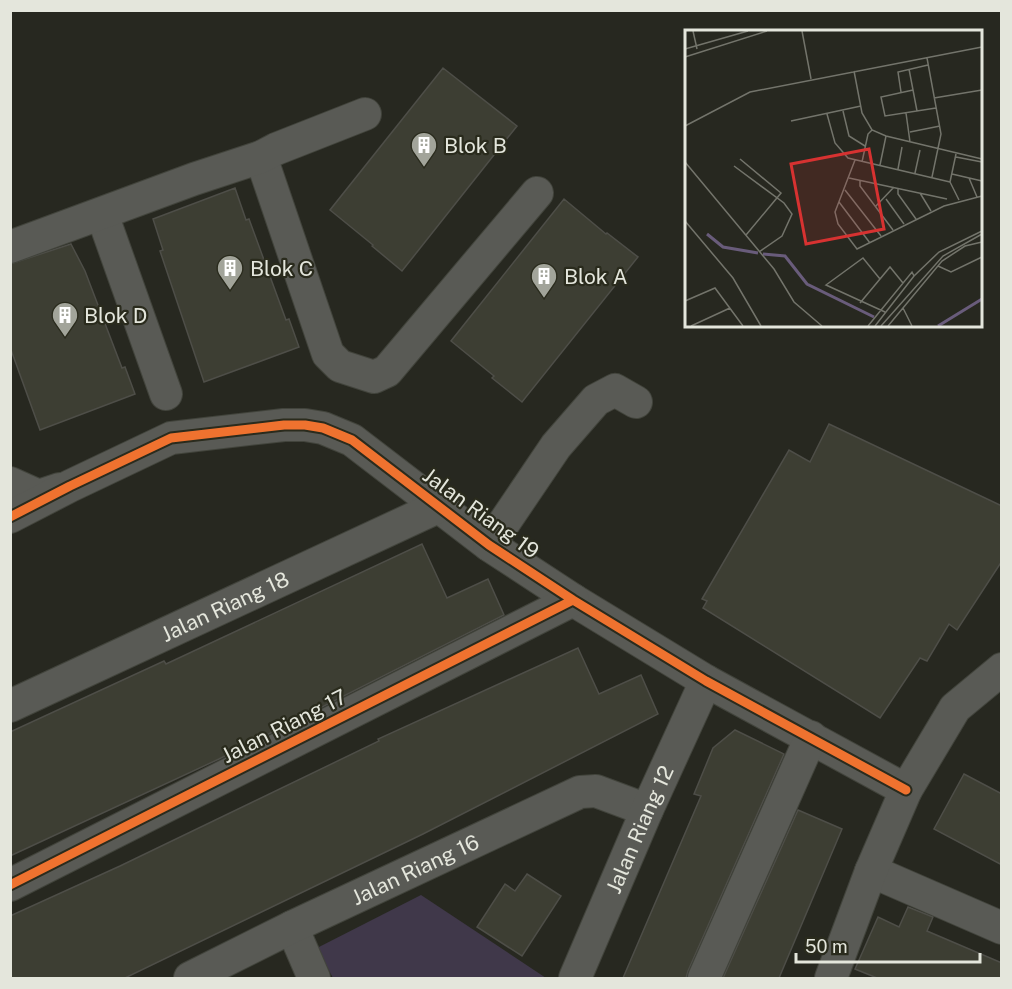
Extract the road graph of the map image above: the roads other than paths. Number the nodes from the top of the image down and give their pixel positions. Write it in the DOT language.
graph roads {
  1 [pos="364,114"];
  2 [pos="261,157"];
  3 [pos="537,193"];
  4 [pos="102,214"];
  5 [pos="10,247"];
  6 [pos="166,394"];
  7 [pos="636,402"];
  8 [pos="10,483"];
  9 [pos="70,486"];
  10 [pos="440,506"];
  11 [pos="10,517"];
  12 [pos="489,545"];
  13 [pos="573,600"];
  14 [pos="1002,669"];
  15 [pos="706,681"];
  16 [pos="10,706"];
  17 [pos="811,737"];
  18 [pos="906,790"];
  19 [pos="647,810"];
  20 [pos="871,871"];
  21 [pos="10,885"];
  22 [pos="292,927"];
  23 [pos="1002,928"];
  24 [pos="585,975"];
  25 [pos="190,978"];
  26 [pos="314,978"];
  27 [pos="704,978"];
  28 [pos="831,978"];
  1 -- 2 [label="street"];
  2 -- 3 [label="street"];
  2 -- 4 [label="street"];
  4 -- 5 [label="street"];
  4 -- 6 [label="street"];
  7 -- 12 [label="street"];
  8 -- 9 [label="street"];
  9 -- 10 [label="street, Jalan Riang 19"];
  9 -- 11 [label="street, Jalan Riang 19"];
  10 -- 12 [label="street, Jalan Riang 19"];
  10 -- 16 [label="street, Jalan Riang 18"];
  12 -- 13 [label="street, Jalan Riang 19"];
  13 -- 15 [label="street, Jalan Riang 19"];
  13 -- 21 [label="street, Jalan Riang 17"];
  14 -- 18 [label="street"];
  15 -- 17 [label="street, Jalan Riang 19"];
  15 -- 19 [label="street, Jalan Riang 12"];
  17 -- 18 [label="street, Jalan Riang 19"];
  17 -- 27 [label="street"];
  18 -- 20 [label="street"];
  19 -- 22 [label="street, Jalan Riang 16"];
  19 -- 24 [label="street, Jalan Riang 12"];
  20 -- 23 [label="street"];
  20 -- 28 [label="street"];
  22 -- 25 [label="street, Jalan Riang 16"];
  22 -- 26 [label="street"];
}
